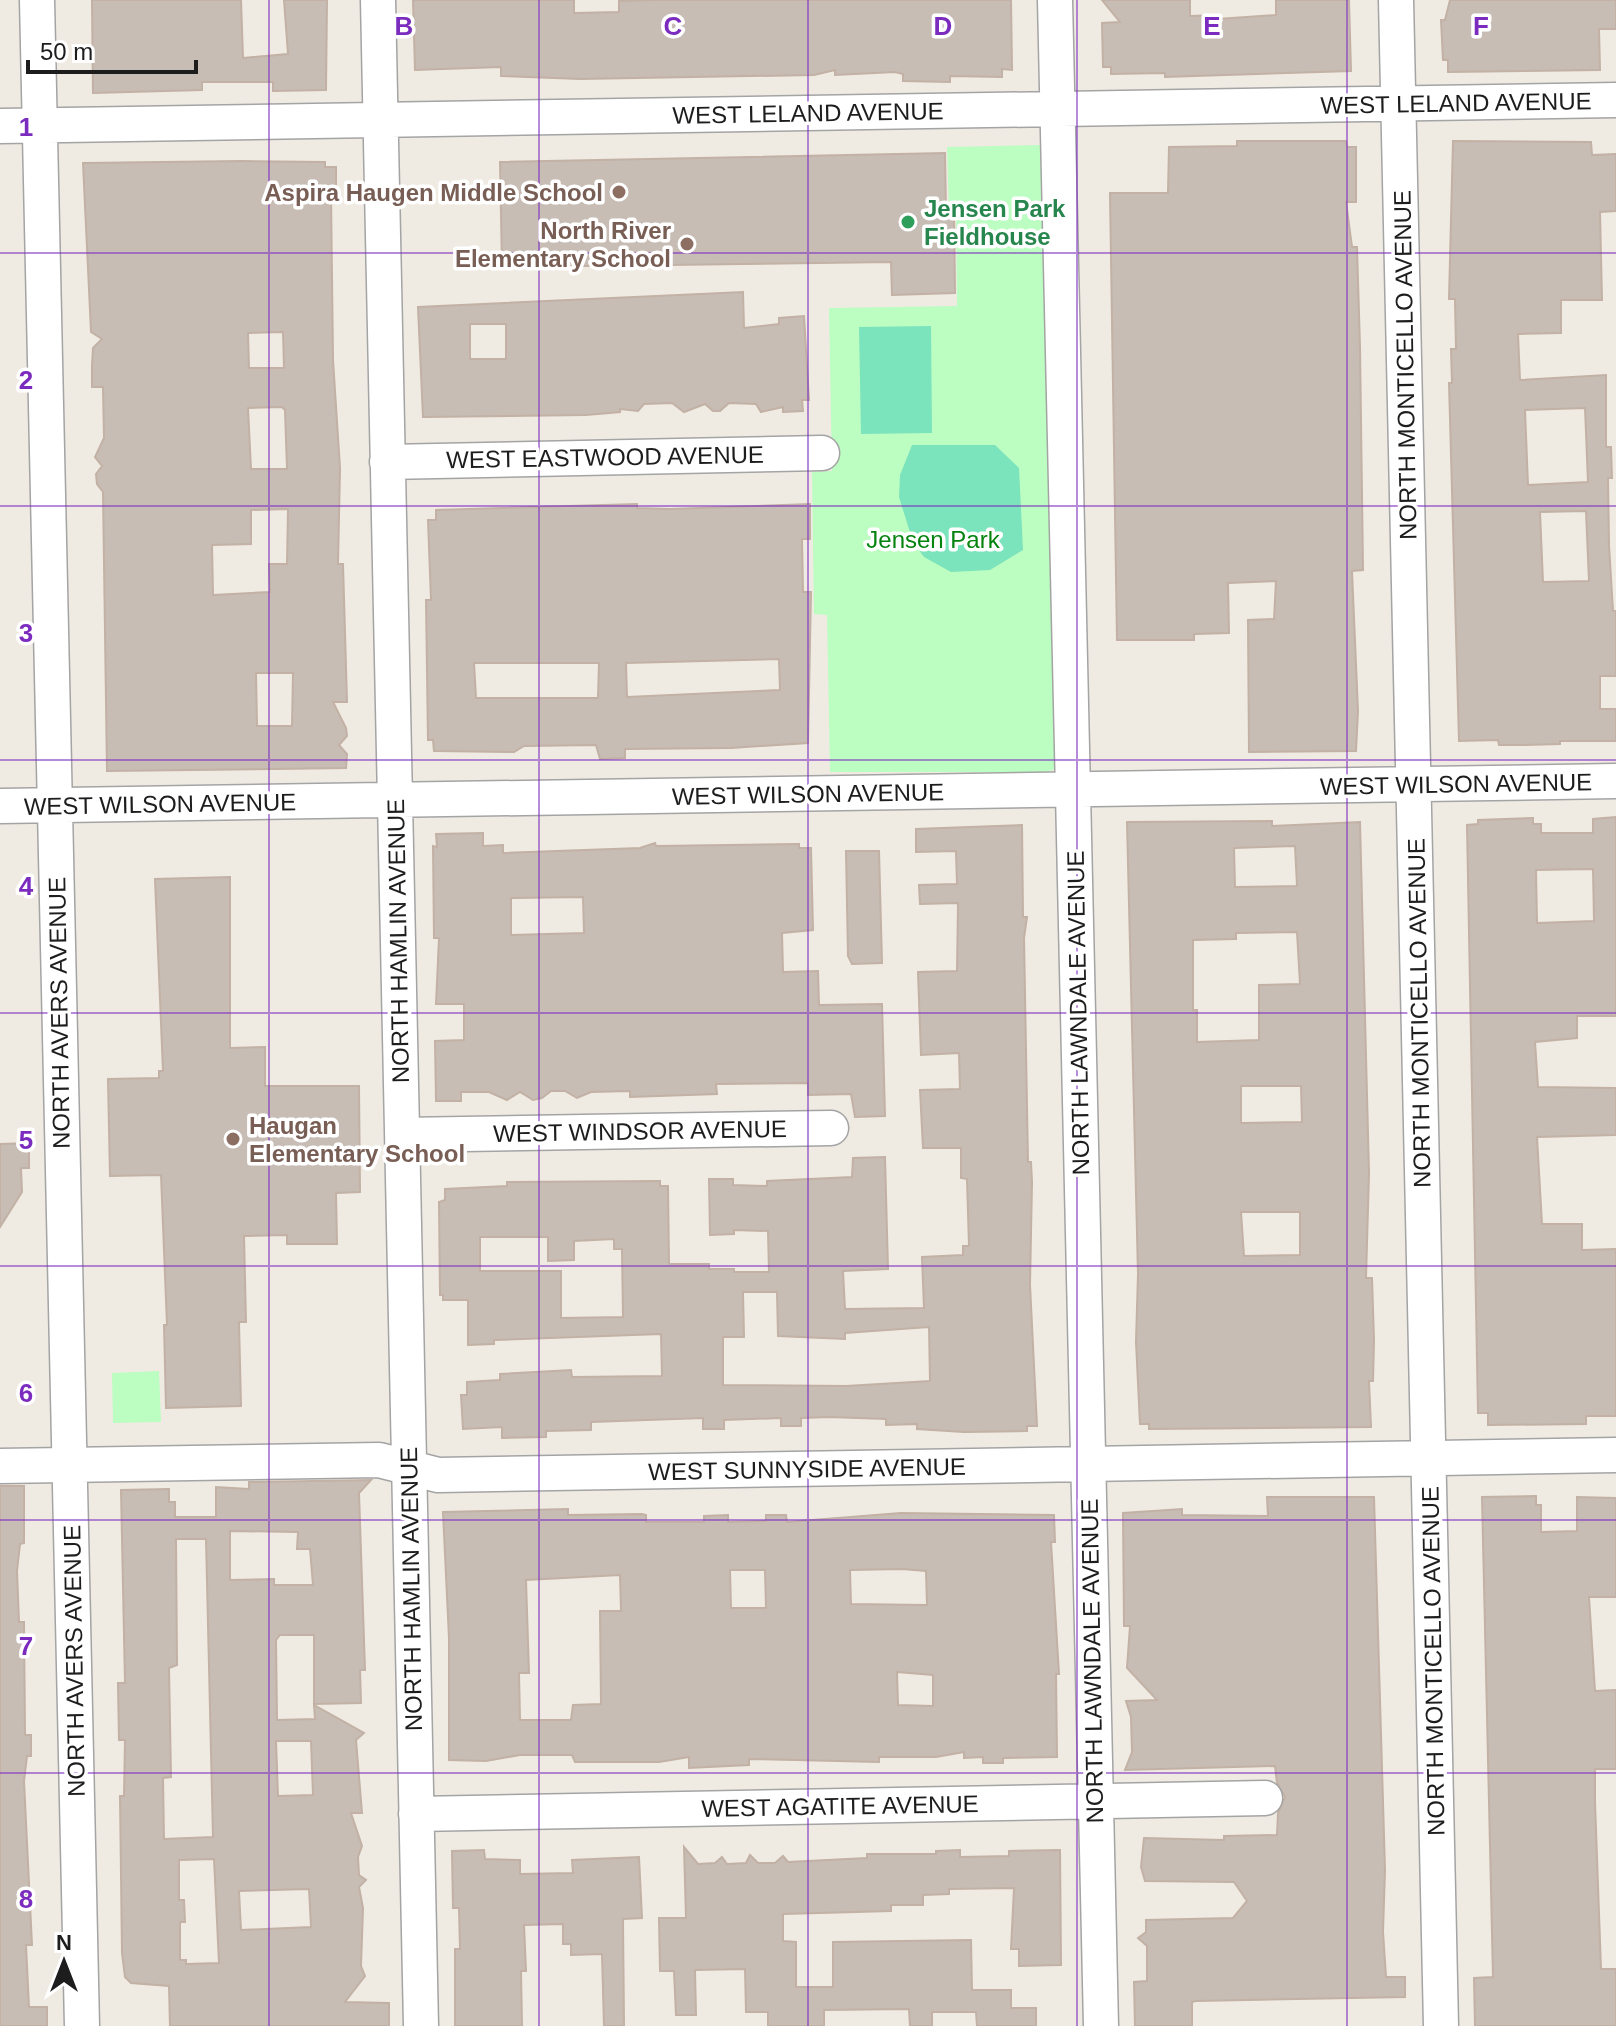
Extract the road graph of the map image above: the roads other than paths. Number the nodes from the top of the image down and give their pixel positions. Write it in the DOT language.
graph roads {
  1 [pos="37,0"];
  2 [pos="378,0"];
  3 [pos="1055,0"];
  4 [pos="1396,0"];
  5 [pos="1616,100"];
  6 [pos="1399,103"];
  7 [pos="1058,109"];
  8 [pos="380,120"];
  9 [pos="0,126"];
  10 [pos="39,126"];
  11 [pos="822,453"];
  12 [pos="387,462"];
  13 [pos="1616,781"];
  14 [pos="1414,784"];
  15 [pos="1073,790"];
  16 [pos="395,800"];
  17 [pos="55,805"];
  18 [pos="0,806"];
  19 [pos="831,1128"];
  20 [pos="402,1135"];
  21 [pos="1616,1455"];
  22 [pos="1429,1458"];
  23 [pos="1088,1464"];
  24 [pos="70,1465"];
  25 [pos="0,1466"];
  26 [pos="409,1467"];
  27 [pos="1265,1798"];
  28 [pos="1096,1802"];
  29 [pos="416,1814"];
  30 [pos="82,2026"];
  31 [pos="421,2026"];
  32 [pos="1101,2026"];
  33 [pos="1441,2026"];
  1 -- 10 [label="street, NORTH AVERS AVENUE"];
  2 -- 8 [label="street, NORTH HAMLIN AVENUE"];
  3 -- 7 [label="street, NORTH LAWNDALE AVENUE"];
  4 -- 6 [label="street, NORTH MONTICELLO AVENUE"];
  5 -- 6 [label="street, WEST LELAND AVENUE"];
  6 -- 7 [label="street, WEST LELAND AVENUE"];
  6 -- 14 [label="street, NORTH MONTICELLO AVENUE"];
  7 -- 8 [label="street, WEST LELAND AVENUE"];
  7 -- 15 [label="street, NORTH LAWNDALE AVENUE"];
  8 -- 10 [label="street, WEST LELAND AVENUE"];
  8 -- 12 [label="street, NORTH HAMLIN AVENUE"];
  9 -- 10 [label="street, WEST LELAND AVENUE"];
  10 -- 17 [label="street, NORTH AVERS AVENUE"];
  11 -- 12 [label="street, WEST EASTWOOD AVENUE"];
  12 -- 16 [label="street, NORTH HAMLIN AVENUE"];
  13 -- 14 [label="street, WEST WILSON AVENUE"];
  14 -- 15 [label="street, WEST WILSON AVENUE"];
  14 -- 22 [label="street, NORTH MONTICELLO AVENUE"];
  15 -- 16 [label="street, WEST WILSON AVENUE"];
  15 -- 23 [label="street, NORTH LAWNDALE AVENUE"];
  16 -- 17 [label="street, WEST WILSON AVENUE"];
  16 -- 20 [label="street, NORTH HAMLIN AVENUE"];
  17 -- 18 [label="street, WEST WILSON AVENUE"];
  17 -- 24 [label="street, NORTH AVERS AVENUE"];
  19 -- 20 [label="street, WEST WINDSOR AVENUE"];
  20 -- 26 [label="street, NORTH HAMLIN AVENUE"];
  21 -- 22 [label="street, WEST SUNNYSIDE AVENUE"];
  22 -- 23 [label="street, WEST SUNNYSIDE AVENUE"];
  22 -- 33 [label="street, NORTH MONTICELLO AVENUE"];
  23 -- 26 [label="street, WEST SUNNYSIDE AVENUE"];
  23 -- 28 [label="street, NORTH LAWNDALE AVENUE"];
  24 -- 25 [label="street, WEST SUNNYSIDE AVENUE"];
  24 -- 26 [label="street, WEST SUNNYSIDE AVENUE"];
  24 -- 30 [label="street, NORTH AVERS AVENUE"];
  26 -- 29 [label="street, NORTH HAMLIN AVENUE"];
  27 -- 28 [label="street, WEST AGATITE AVENUE"];
  28 -- 29 [label="street, WEST AGATITE AVENUE"];
  28 -- 32 [label="street, NORTH LAWNDALE AVENUE"];
  29 -- 31 [label="street, NORTH HAMLIN AVENUE"];
}
